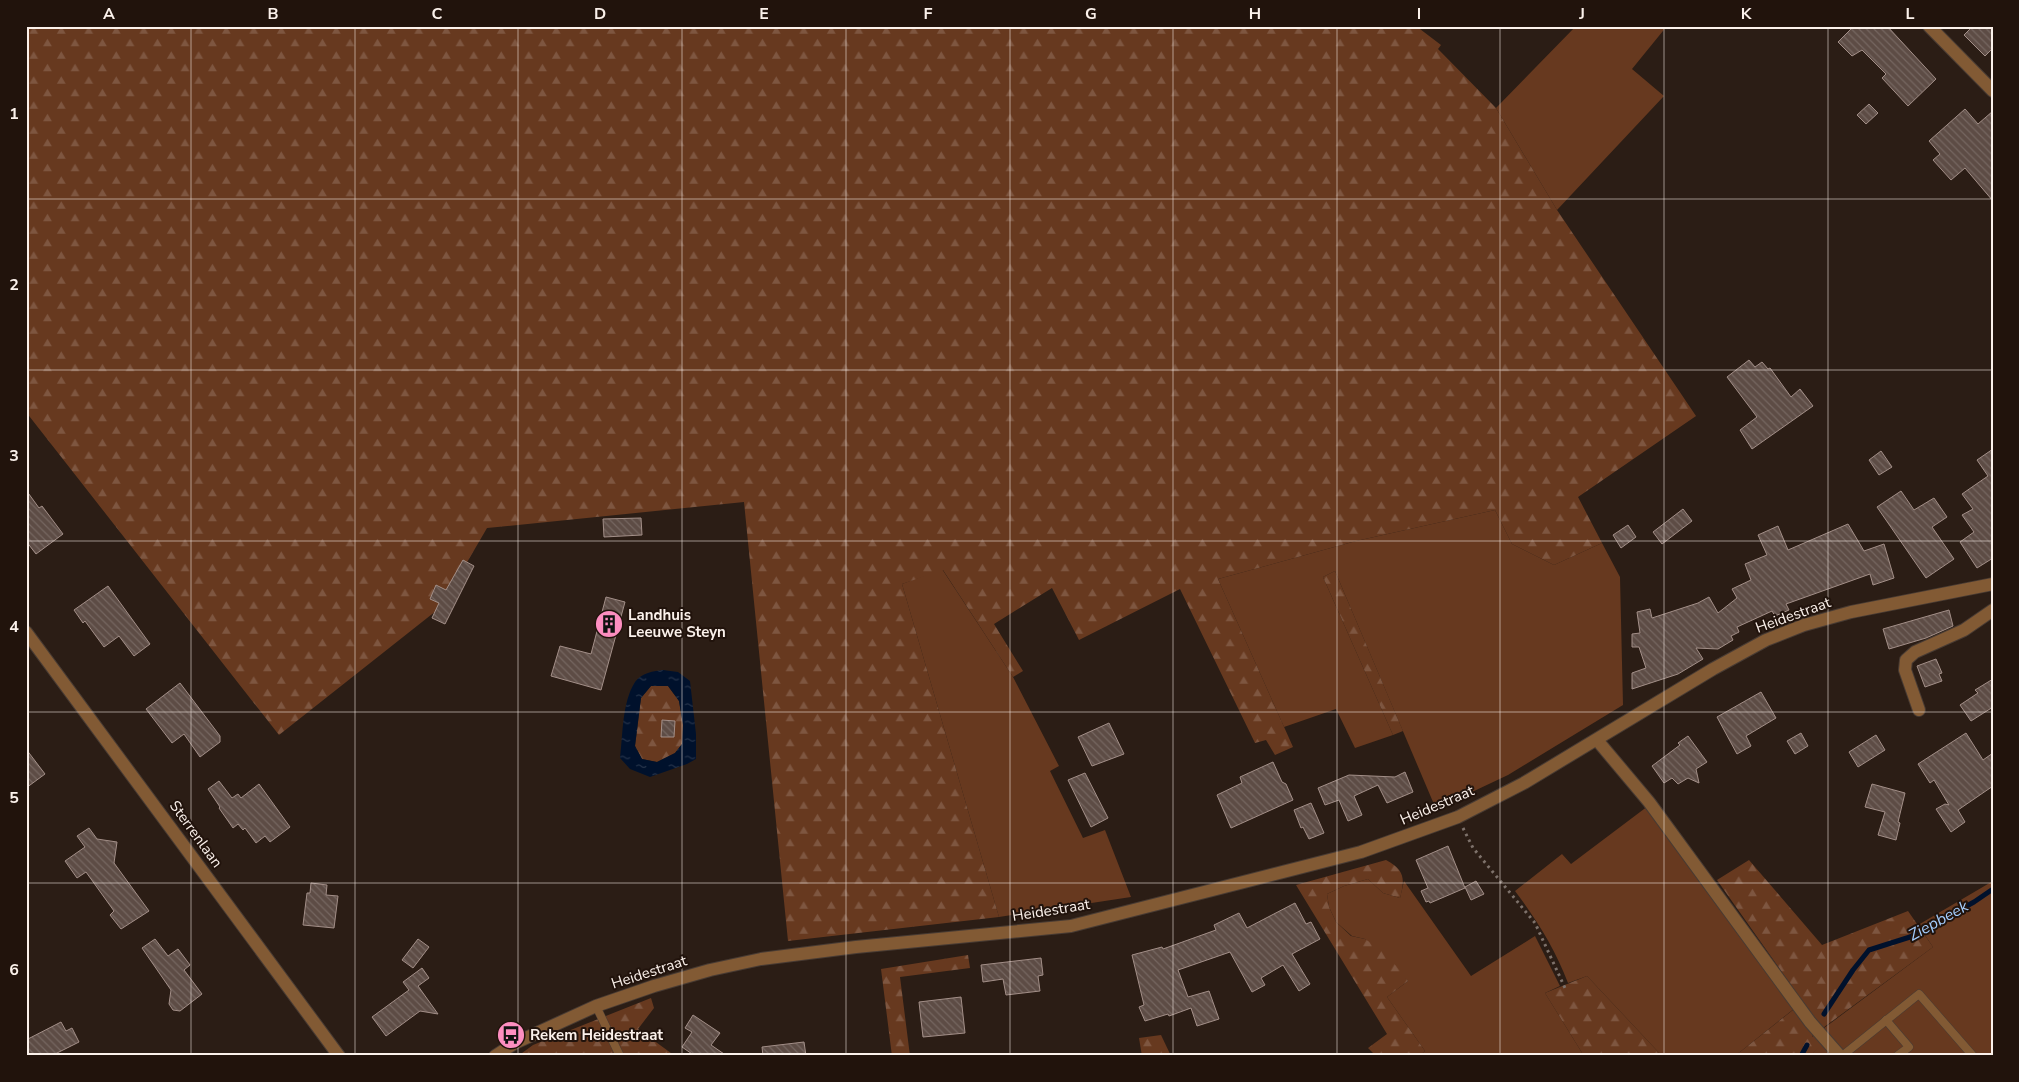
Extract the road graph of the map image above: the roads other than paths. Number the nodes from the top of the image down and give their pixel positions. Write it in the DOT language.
graph roads {
  1 [pos="1929,26"];
  2 [pos="1993,90"];
  3 [pos="1993,584"];
  4 [pos="1993,610"];
  5 [pos="26,632"];
  6 [pos="1919,710"];
  7 [pos="1597,740"];
  8 [pos="596,1006"];
  9 [pos="1886,1020"];
  10 [pos="339,1056"];
  11 [pos="495,1056"];
  12 [pos="620,1056"];
  13 [pos="1841,1056"];
  14 [pos="1897,1056"];
  15 [pos="1973,1056"];
  1 -- 2 [label="street"];
  3 -- 7 [label="street, Heidestraat"];
  4 -- 6 [label="street"];
  5 -- 10 [label="street, Sterrenlaan"];
  7 -- 8 [label="street, Heidestraat"];
  7 -- 13 [label="street"];
  8 -- 11 [label="street, Heidestraat"];
  8 -- 12 [label="lane"];
  9 -- 13 [label="lane"];
  9 -- 14 [label="lane"];
  9 -- 15 [label="lane"];
}
